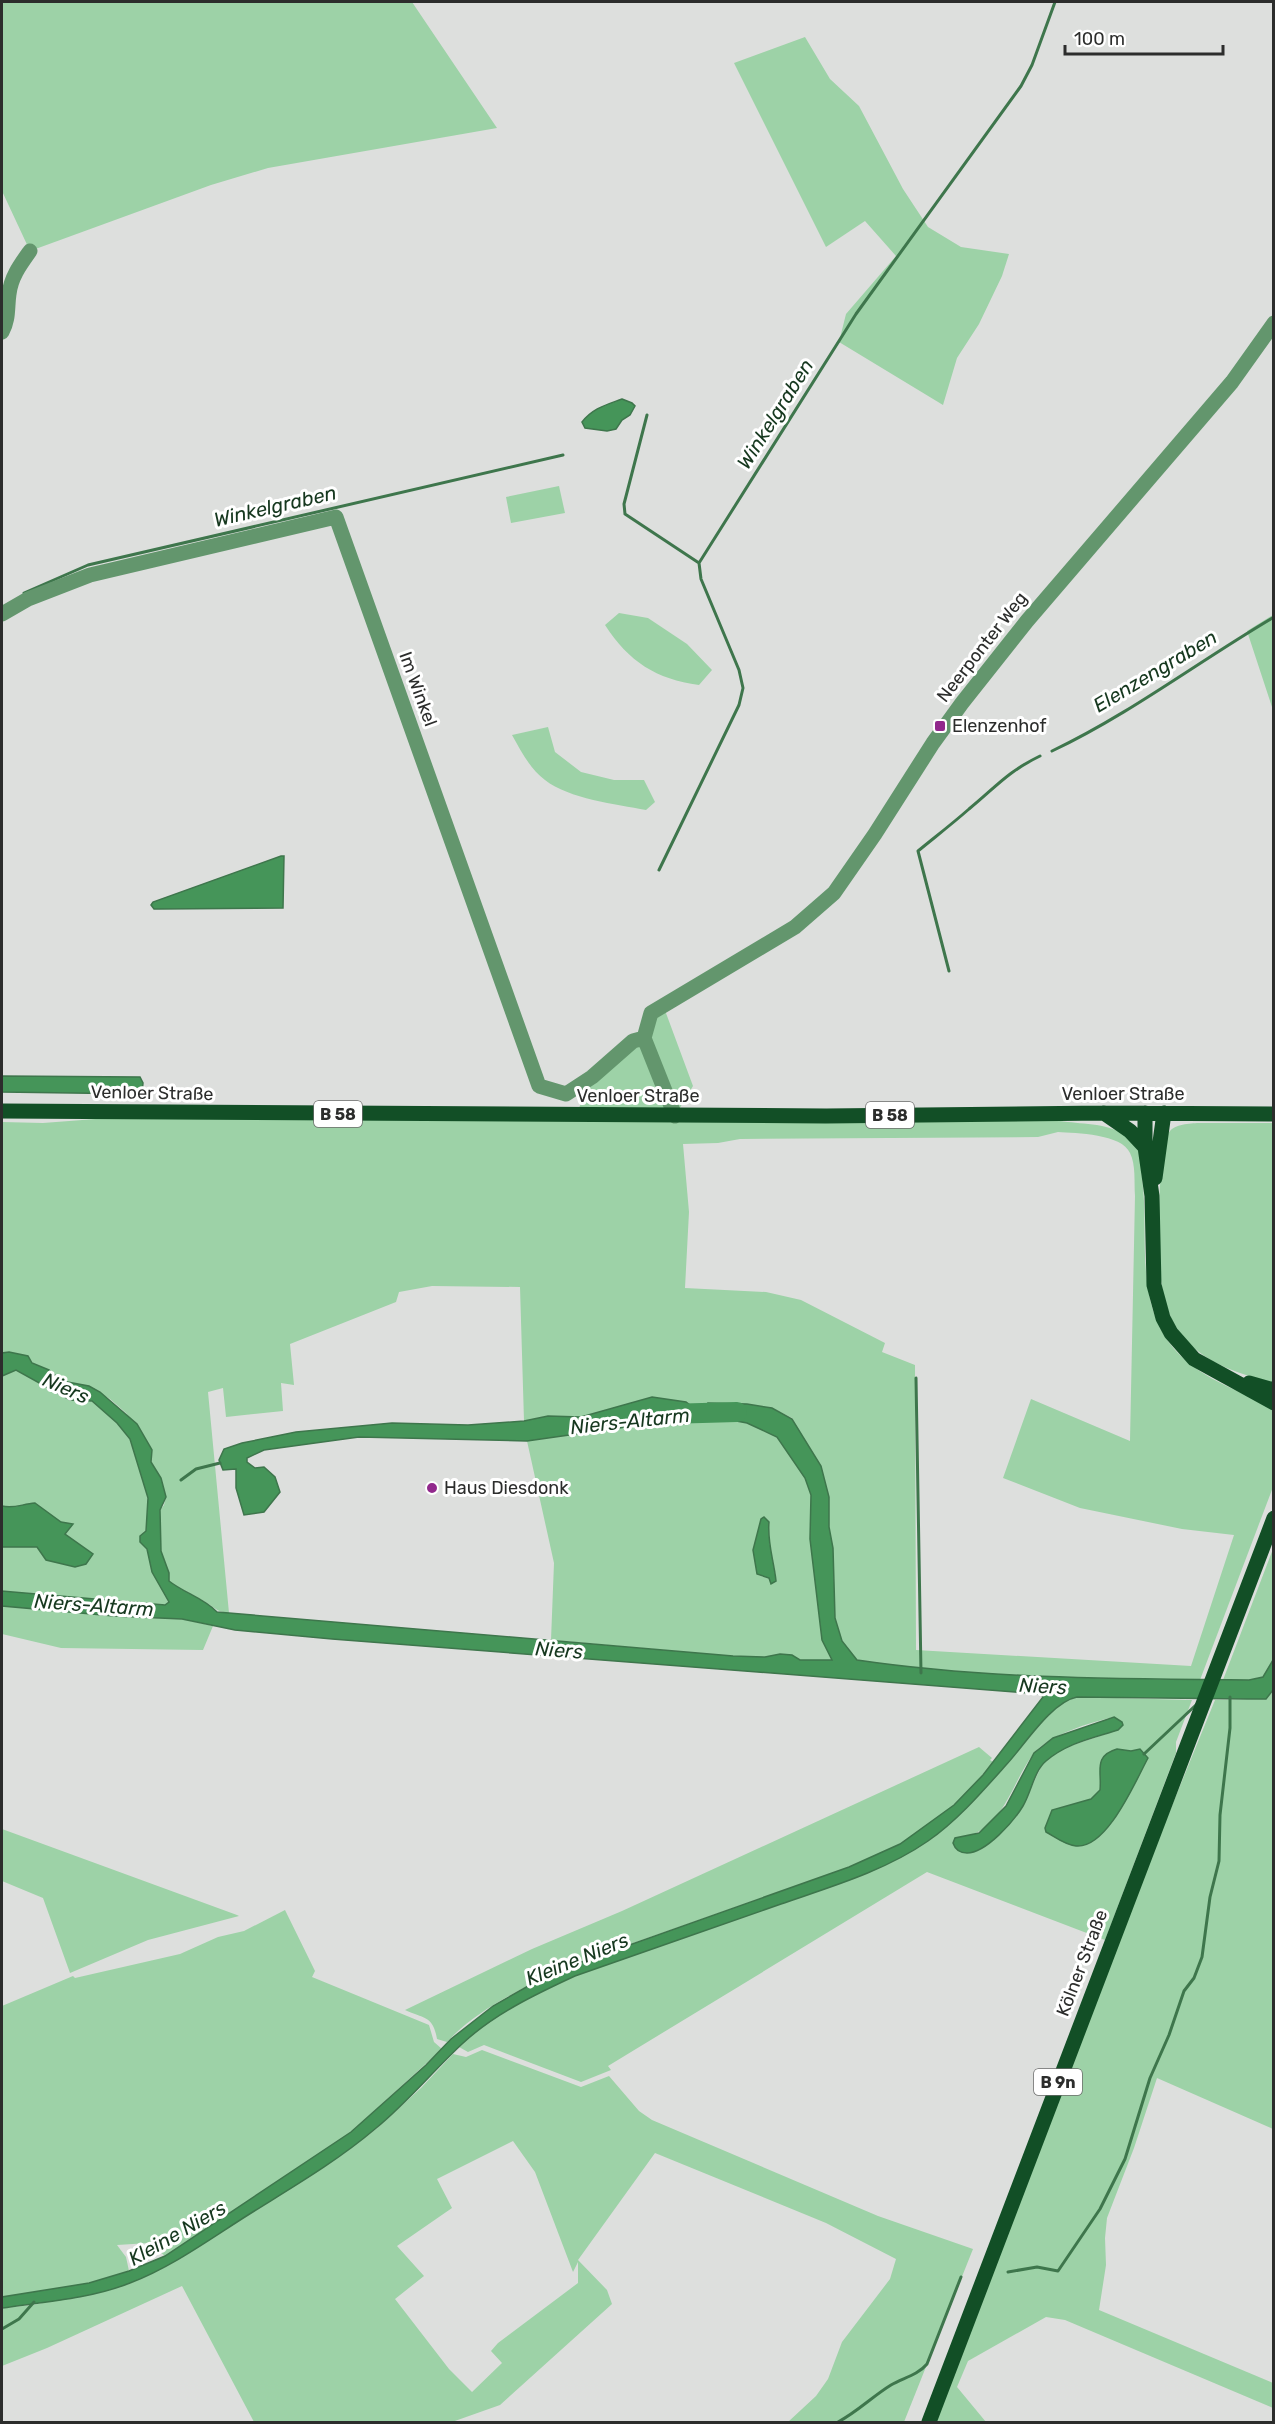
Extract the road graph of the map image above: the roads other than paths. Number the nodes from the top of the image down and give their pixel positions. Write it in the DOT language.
graph roads {
  1 [pos="30,251"];
  2 [pos="1274,323"];
  3 [pos="2,332"];
  4 [pos="2,614"];
  5 [pos="644,1038"];
  6 [pos="2,1111"];
  7 [pos="1104,1113"];
  8 [pos="1145,1113"];
  9 [pos="1164,1113"];
  10 [pos="1274,1114"];
  11 [pos="675,1116"];
  12 [pos="1145,1147"];
  13 [pos="1152,1196"];
  14 [pos="1223,1376"];
  15 [pos="1274,1389"];
  16 [pos="1274,1403"];
  17 [pos="1274,1518"];
  18 [pos="929,2422"];
  1 -- 3 [label="street"];
  2 -- 5 [label="street, Neerponter Weg"];
  4 -- 5 [label="street, Im Winkel"];
  5 -- 11 [label="street"];
  6 -- 11 [label="main road, Venloer Straße / B 58"];
  7 -- 8 [label="main road, Venloer Straße / B 58"];
  7 -- 11 [label="main road, Venloer Straße / B 58"];
  7 -- 12 [label="main road"];
  8 -- 9 [label="main road, Venloer Straße / B 58"];
  8 -- 12 [label="main road"];
  9 -- 10 [label="main road, Venloer Straße / B 58"];
  9 -- 13 [label="main road"];
  12 -- 13 [label="main road"];
  13 -- 14 [label="main road"];
  14 -- 15 [label="main road"];
  14 -- 16 [label="main road"];
  17 -- 18 [label="main road, Kölner Straße / B 9n"];
}
